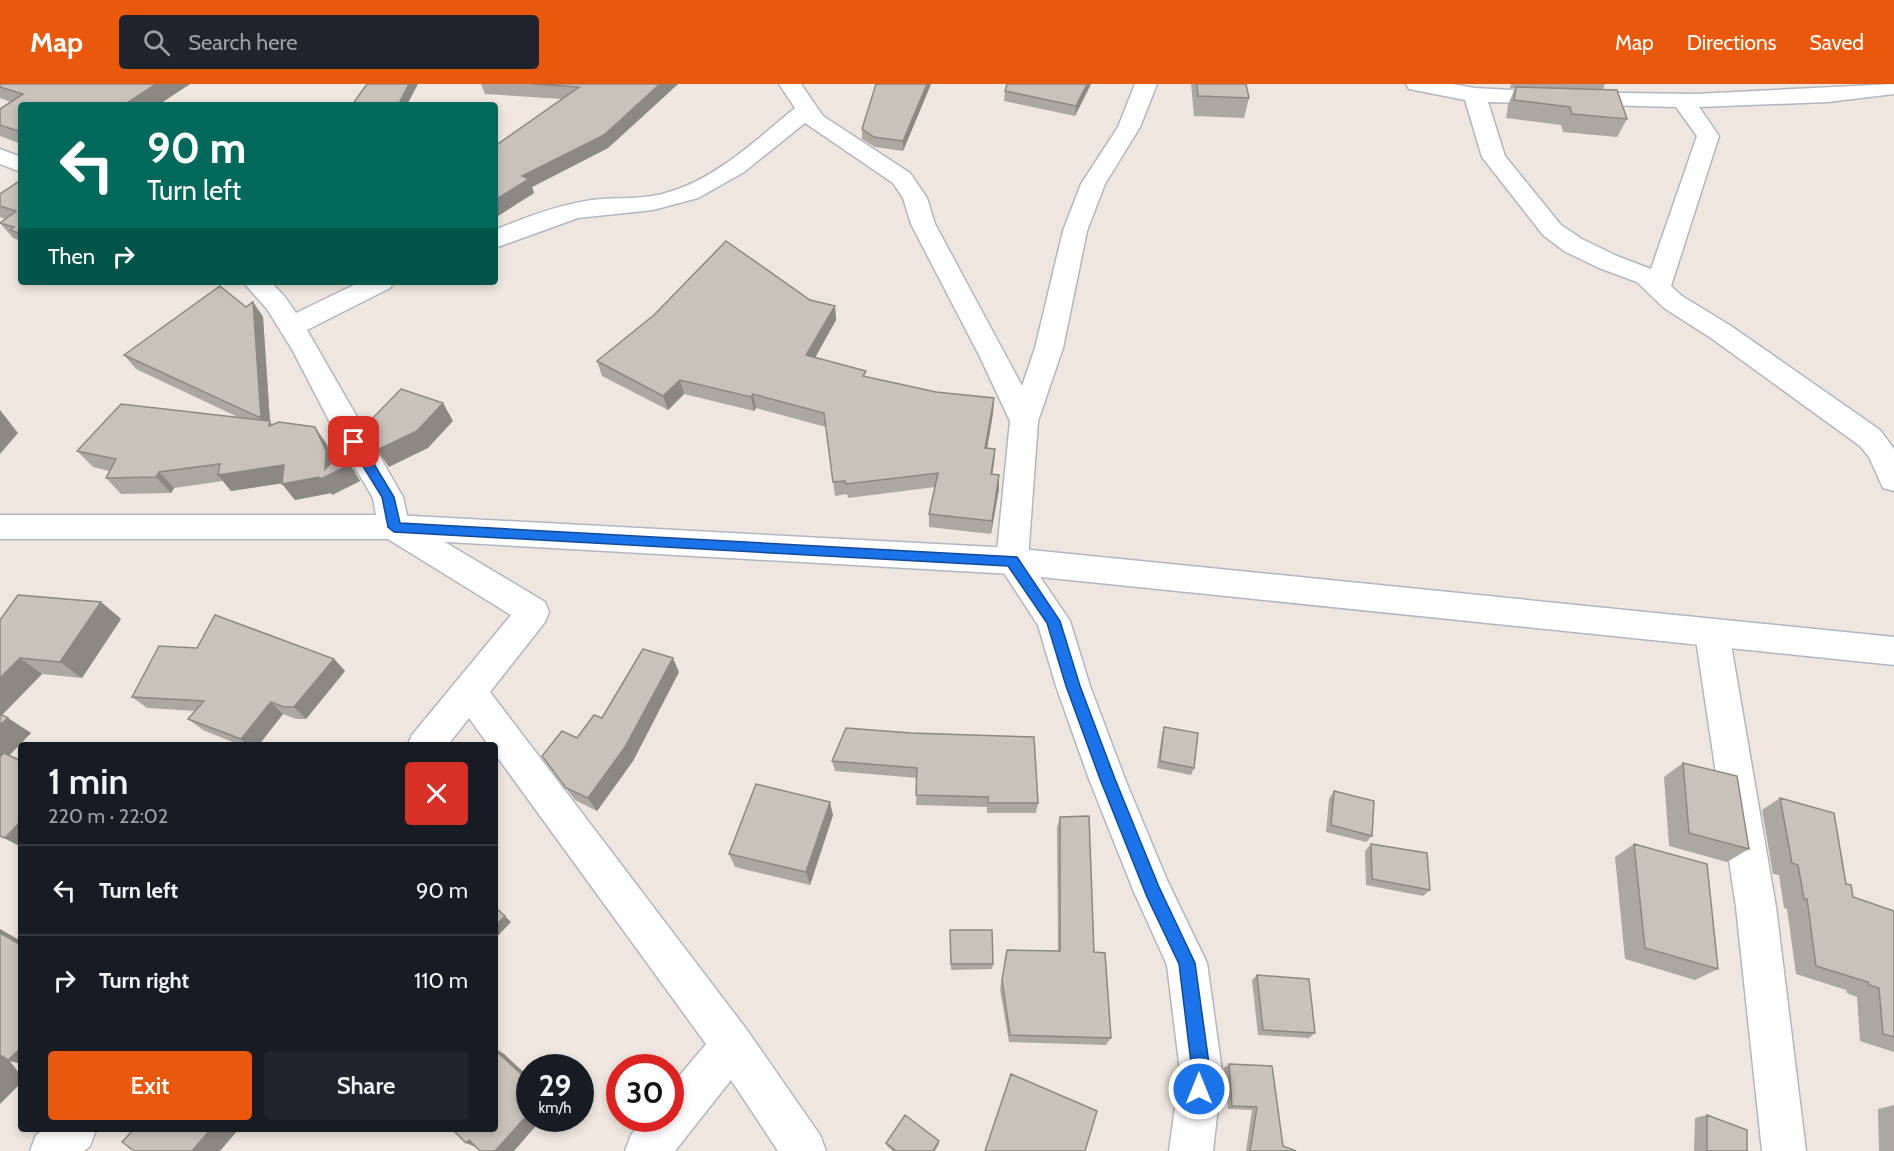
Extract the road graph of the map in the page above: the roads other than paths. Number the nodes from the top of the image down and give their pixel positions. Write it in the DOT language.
graph roads {
  1 [pos="790,84"];
  2 [pos="1146,84"];
  3 [pos="1417,84"];
  4 [pos="1894,87"];
  5 [pos="1474,95"];
  6 [pos="1683,101"];
  7 [pos="806,111"];
  8 [pos="0,156"];
  9 [pos="18,164"];
  10 [pos="498,239"];
  11 [pos="259,285"];
  12 [pos="375,285"];
  13 [pos="1658,287"];
  14 [pos="291,327"];
  15 [pos="1024,421"];
  16 [pos="1894,480"];
  17 [pos="0,527"];
  18 [pos="394,527"];
  19 [pos="1012,561"];
  20 [pos="1712,633"];
  21 [pos="1894,651"];
  22 [pos="470,692"];
  23 [pos="428,742"];
  24 [pos="732,1045"];
  25 [pos="72,1132"];
  26 [pos="52,1151"];
  27 [pos="647,1151"];
  28 [pos="804,1151"];
  29 [pos="1191,1151"];
  30 [pos="1784,1151"];
  1 -- 7 [label="street"];
  2 -- 15 [label="street"];
  3 -- 5 [label="street"];
  4 -- 6 [label="street"];
  5 -- 6 [label="street"];
  5 -- 13 [label="street"];
  6 -- 13 [label="street"];
  7 -- 10 [label="street"];
  7 -- 15 [label="street"];
  8 -- 9 [label="street"];
  11 -- 14 [label="street"];
  12 -- 14 [label="street"];
  13 -- 16 [label="street"];
  14 -- 18 [label="street"];
  15 -- 19 [label="street"];
  17 -- 18 [label="street"];
  18 -- 19 [label="street"];
  18 -- 22 [label="street"];
  19 -- 20 [label="street"];
  19 -- 29 [label="street"];
  20 -- 21 [label="street"];
  20 -- 30 [label="street"];
  22 -- 23 [label="street"];
  22 -- 24 [label="street"];
  24 -- 27 [label="street"];
  24 -- 28 [label="street"];
  25 -- 26 [label="street"];
}
